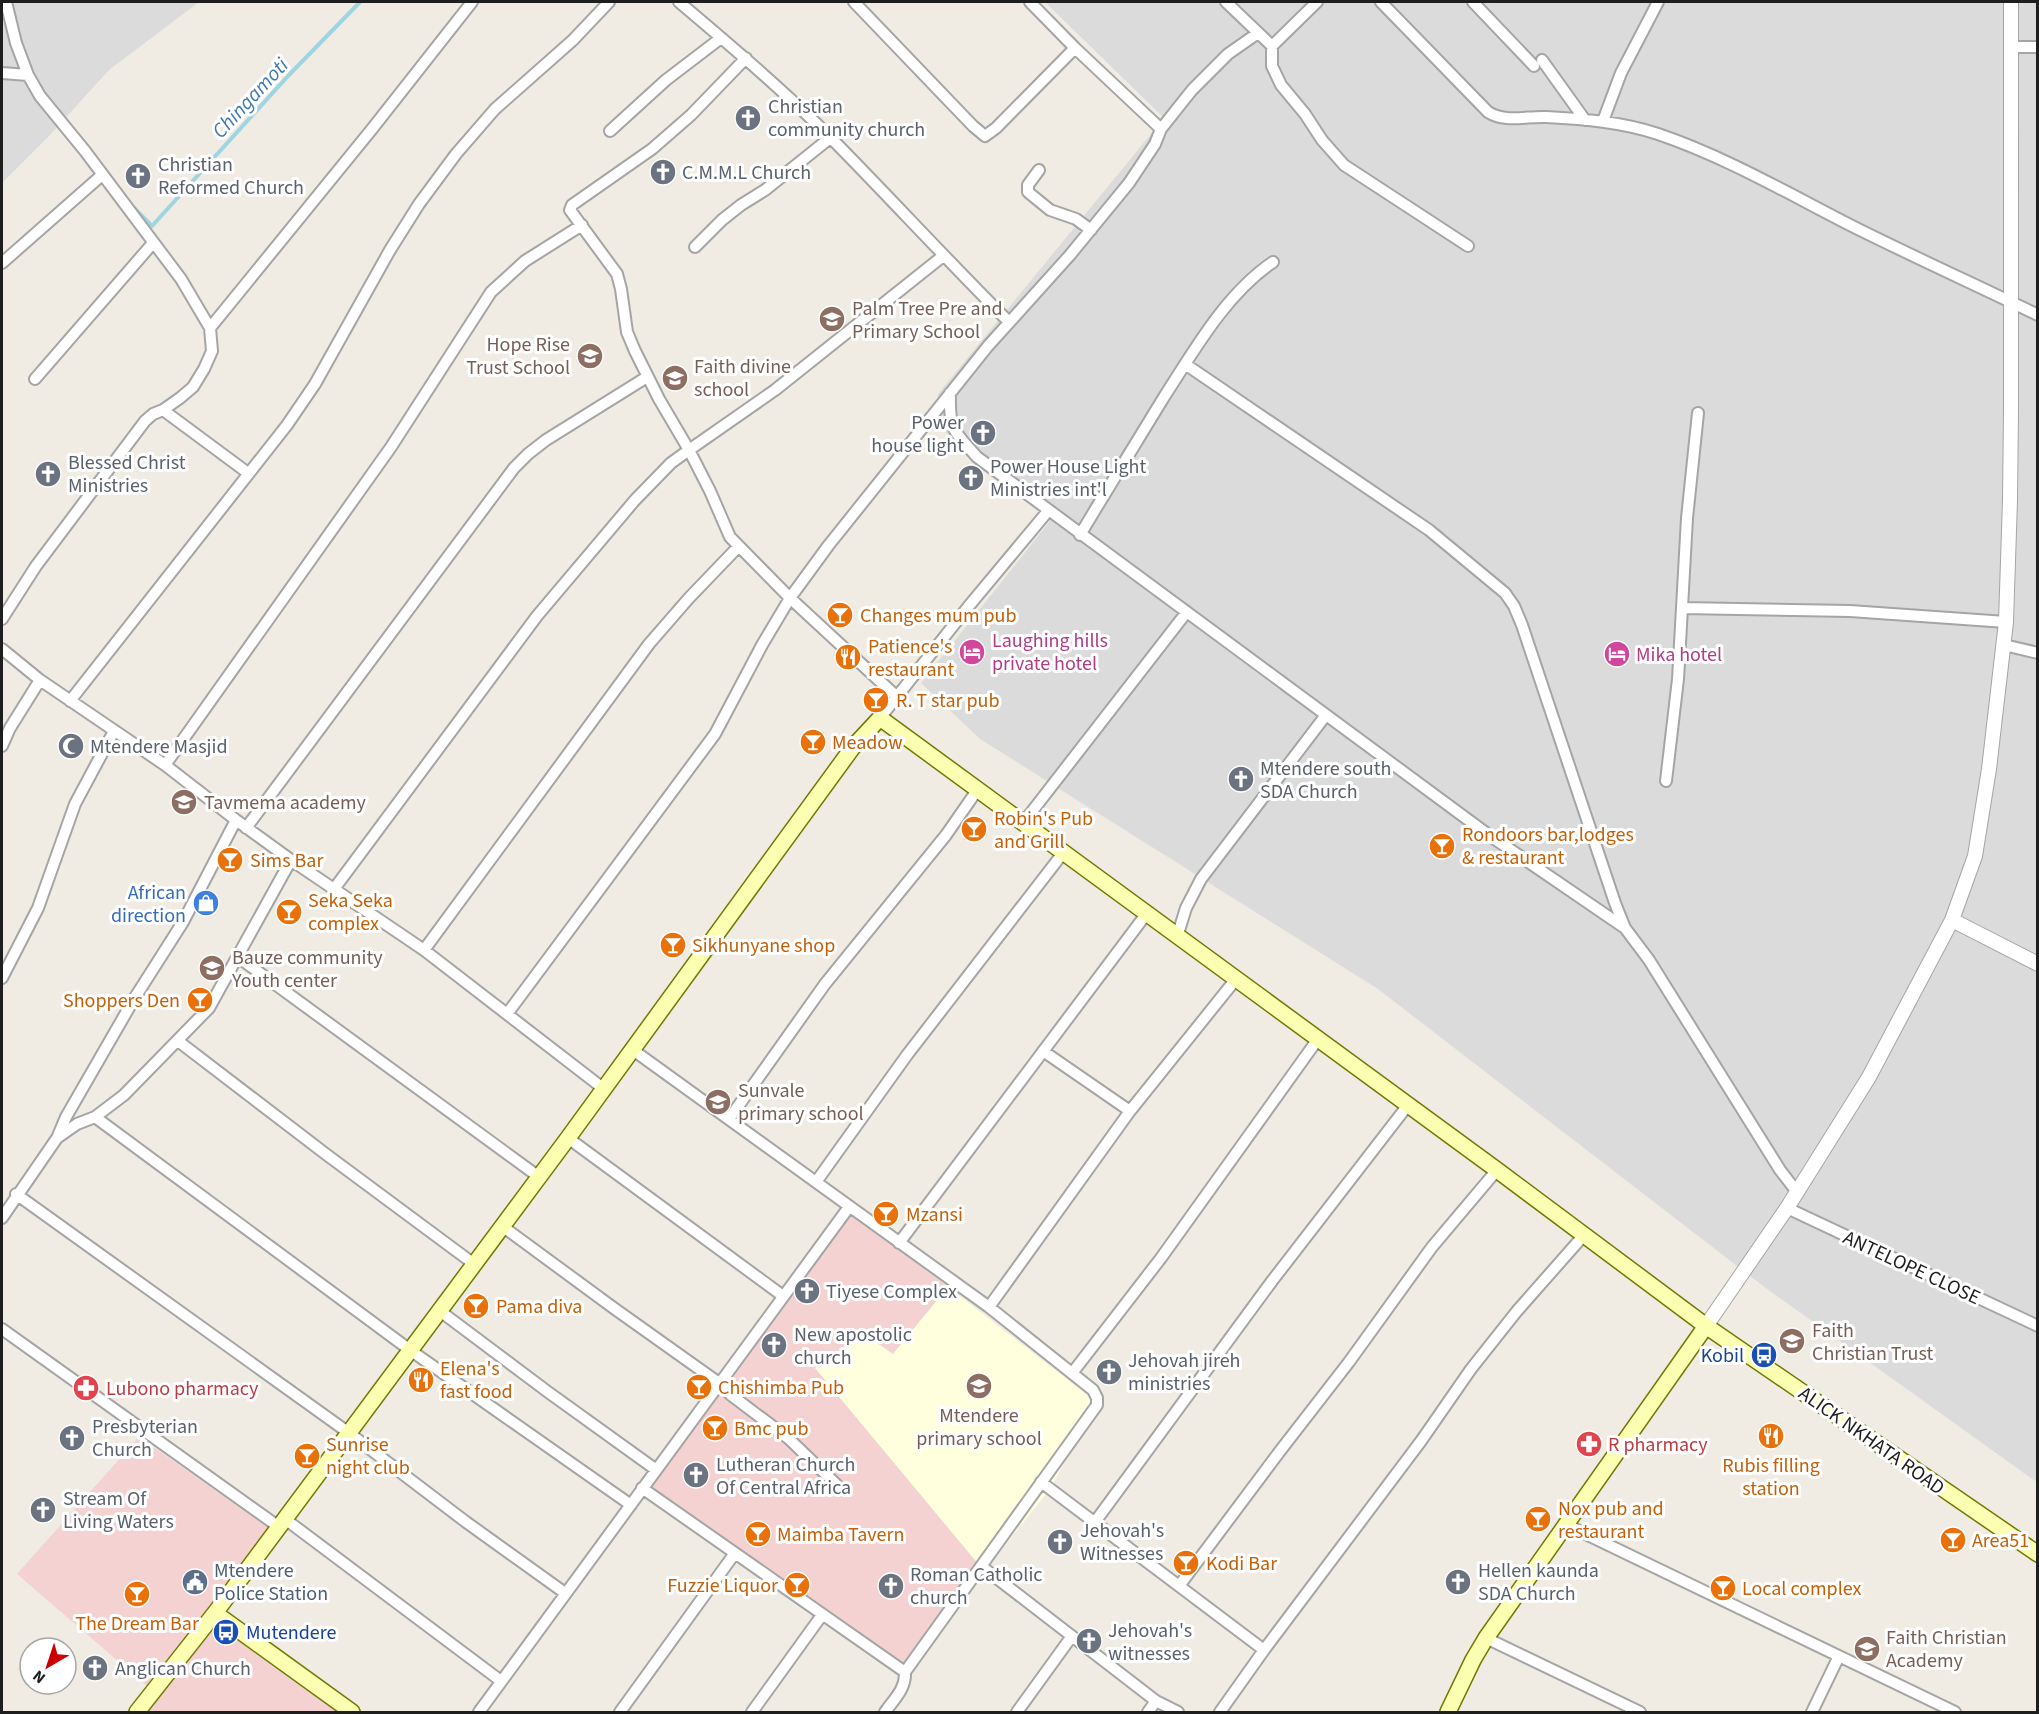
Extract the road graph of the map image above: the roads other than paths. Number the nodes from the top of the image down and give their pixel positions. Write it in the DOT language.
graph roads {
  1 [pos="6,2"];
  2 [pos="472,2"];
  3 [pos="609,2"];
  4 [pos="679,2"];
  5 [pos="854,2"];
  6 [pos="1030,2"];
  7 [pos="1226,2"];
  8 [pos="1317,2"];
  9 [pos="1381,2"];
  10 [pos="1473,2"];
  11 [pos="1658,2"];
  12 [pos="2011,2"];
  13 [pos="1258,33"];
  14 [pos="721,38"];
  15 [pos="1272,46"];
  16 [pos="2010,47"];
  17 [pos="2037,47"];
  18 [pos="1075,48"];
  19 [pos="746,58"];
  20 [pos="2,73"];
  21 [pos="28,75"];
  22 [pos="1585,120"];
  23 [pos="1603,121"];
  24 [pos="1161,129"];
  25 [pos="610,131"];
  26 [pos="830,138"];
  27 [pos="1039,170"];
  28 [pos="102,175"];
  29 [pos="582,225"];
  30 [pos="1091,230"];
  31 [pos="153,243"];
  32 [pos="1468,246"];
  33 [pos="695,247"];
  34 [pos="943,256"];
  35 [pos="1273,262"];
  36 [pos="2,263"];
  37 [pos="2011,302"];
  38 [pos="2037,315"];
  39 [pos="1008,321"];
  40 [pos="210,328"];
  41 [pos="1185,364"];
  42 [pos="647,377"];
  43 [pos="35,379"];
  44 [pos="950,393"];
  45 [pos="163,410"];
  46 [pos="1698,413"];
  47 [pos="688,450"];
  48 [pos="248,473"];
  49 [pos="1048,511"];
  50 [pos="1080,535"];
  51 [pos="738,548"];
  52 [pos="790,598"];
  53 [pos="1682,608"];
  54 [pos="1186,613"];
  55 [pos="2,619"];
  56 [pos="2006,622"];
  57 [pos="2004,645"];
  58 [pos="2,649"];
  59 [pos="2037,653"];
  60 [pos="40,680"];
  61 [pos="897,697"];
  62 [pos="70,701"];
  63 [pos="1326,715"];
  64 [pos="880,718"];
  65 [pos="114,731"];
  66 [pos="2,746"];
  67 [pos="165,765"];
  68 [pos="1666,782"];
  69 [pos="978,789"];
  70 [pos="236,820"];
  71 [pos="1023,823"];
  72 [pos="246,828"];
  73 [pos="1063,853"];
  74 [pos="291,860"];
  75 [pos="334,889"];
  76 [pos="1147,913"];
  77 [pos="1952,920"];
  78 [pos="1625,928"];
  79 [pos="1177,936"];
  80 [pos="424,950"];
  81 [pos="238,957"];
  82 [pos="2037,964"];
  83 [pos="2,978"];
  84 [pos="1236,979"];
  85 [pos="507,1014"];
  86 [pos="1318,1039"];
  87 [pos="178,1041"];
  88 [pos="633,1050"];
  89 [pos="1043,1051"];
  90 [pos="604,1089"];
  91 [pos="1408,1105"];
  92 [pos="1131,1112"];
  93 [pos="95,1117"];
  94 [pos="729,1119"];
  95 [pos="57,1138"];
  96 [pos="568,1138"];
  97 [pos="1497,1170"];
  98 [pos="539,1177"];
  99 [pos="816,1182"];
  100 [pos="1797,1192"];
  101 [pos="16,1194"];
  102 [pos="849,1207"];
  103 [pos="1787,1208"];
  104 [pos="2,1218"];
  105 [pos="502,1227"];
  106 [pos="1584,1234"];
  107 [pos="898,1243"];
  108 [pos="474,1264"];
  109 [pos="783,1296"];
  110 [pos="989,1307"];
  111 [pos="440,1311"];
  112 [pos="1706,1326"];
  113 [pos="2037,1326"];
  114 [pos="2,1329"];
  115 [pos="411,1350"];
  116 [pos="1073,1372"];
  117 [pos="719,1383"];
  118 [pos="349,1433"];
  119 [pos="656,1469"];
  120 [pos="1041,1482"];
  121 [pos="837,1485"];
  122 [pos="642,1488"];
  123 [pos="631,1505"];
  124 [pos="1095,1522"];
  125 [pos="282,1523"];
  126 [pos="1567,1525"];
  127 [pos="735,1554"];
  128 [pos="2037,1554"];
  129 [pos="981,1566"];
  130 [pos="1179,1586"];
  131 [pos="565,1593"];
  132 [pos="215,1613"];
  133 [pos="822,1615"];
  134 [pos="1072,1636"];
  135 [pos="1486,1638"];
  136 [pos="1264,1650"];
  137 [pos="1839,1656"];
  138 [pos="904,1672"];
  139 [pos="501,1681"];
  140 [pos="1156,1701"];
  141 [pos="137,1713"];
  142 [pos="352,1713"];
  143 [pos="479,1713"];
  144 [pos="620,1713"];
  145 [pos="752,1713"];
  146 [pos="885,1713"];
  147 [pos="1017,1713"];
  148 [pos="1148,1713"];
  149 [pos="1178,1713"];
  150 [pos="1220,1713"];
  151 [pos="1448,1713"];
  152 [pos="1640,1713"];
  153 [pos="1812,1713"];
  154 [pos="1955,1713"];
  1 -- 21 [label="street"];
  2 -- 40 [label="street"];
  3 -- 48 [label="street"];
  4 -- 14 [label="street"];
  5 -- 18 [label="street"];
  6 -- 18 [label="street"];
  7 -- 13 [label="street"];
  8 -- 15 [label="street"];
  9 -- 22 [label="street"];
  10 -- 22 [label="street"];
  11 -- 23 [label="street"];
  12 -- 16 [label="street"];
  13 -- 15 [label="street"];
  13 -- 24 [label="street"];
  14 -- 19 [label="street"];
  14 -- 25 [label="street"];
  15 -- 32 [label="street"];
  16 -- 17 [label="street"];
  16 -- 37 [label="street"];
  18 -- 24 [label="street"];
  19 -- 26 [label="street"];
  19 -- 29 [label="street"];
  20 -- 21 [label="street"];
  21 -- 28 [label="street"];
  22 -- 23 [label="street"];
  23 -- 37 [label="street"];
  24 -- 30 [label="street"];
  26 -- 33 [label="street"];
  26 -- 34 [label="street"];
  27 -- 30 [label="street"];
  28 -- 31 [label="street"];
  28 -- 36 [label="street"];
  29 -- 42 [label="street"];
  29 -- 67 [label="street"];
  30 -- 39 [label="street"];
  31 -- 40 [label="street"];
  31 -- 43 [label="street"];
  34 -- 39 [label="street"];
  34 -- 47 [label="street"];
  35 -- 41 [label="street"];
  37 -- 38 [label="street"];
  37 -- 56 [label="street"];
  39 -- 44 [label="street"];
  40 -- 45 [label="street"];
  41 -- 50 [label="street"];
  41 -- 78 [label="street"];
  42 -- 47 [label="street"];
  42 -- 72 [label="street"];
  44 -- 49 [label="street"];
  44 -- 52 [label="street"];
  45 -- 48 [label="street"];
  45 -- 55 [label="street"];
  46 -- 53 [label="street"];
  47 -- 51 [label="street"];
  47 -- 75 [label="street"];
  48 -- 62 [label="street"];
  49 -- 50 [label="street"];
  49 -- 61 [label="street"];
  50 -- 54 [label="street"];
  51 -- 52 [label="street"];
  51 -- 80 [label="street"];
  52 -- 61 [label="street"];
  52 -- 85 [label="street"];
  53 -- 56 [label="street"];
  53 -- 68 [label="street"];
  54 -- 63 [label="street"];
  54 -- 71 [label="street"];
  56 -- 57 [label="street"];
  57 -- 59 [label="street"];
  57 -- 77 [label="street"];
  58 -- 60 [label="street"];
  60 -- 62 [label="street"];
  60 -- 66 [label="street"];
  61 -- 64 [label="street"];
  62 -- 65 [label="street"];
  63 -- 78 [label="street"];
  63 -- 79 [label="street"];
  64 -- 69 [label="main road, ALICK NKHATA ROAD"];
  64 -- 88 [label="main road"];
  65 -- 67 [label="street"];
  65 -- 83 [label="street"];
  67 -- 70 [label="street"];
  69 -- 71 [label="main road, ALICK NKHATA ROAD"];
  69 -- 94 [label="street"];
  70 -- 72 [label="street"];
  70 -- 95 [label="street"];
  71 -- 73 [label="main road, ALICK NKHATA ROAD"];
  72 -- 74 [label="street"];
  73 -- 76 [label="main road, ALICK NKHATA ROAD"];
  73 -- 99 [label="street"];
  74 -- 75 [label="street"];
  74 -- 81 [label="street"];
  75 -- 80 [label="street"];
  76 -- 79 [label="main road, ALICK NKHATA ROAD"];
  76 -- 89 [label="street"];
  77 -- 82 [label="street"];
  77 -- 100 [label="street"];
  78 -- 100 [label="street"];
  79 -- 84 [label="main road, ALICK NKHATA ROAD"];
  80 -- 85 [label="street"];
  81 -- 87 [label="street"];
  81 -- 98 [label="street"];
  84 -- 86 [label="main road, ALICK NKHATA ROAD"];
  84 -- 92 [label="street"];
  85 -- 90 [label="street"];
  86 -- 91 [label="main road, ALICK NKHATA ROAD"];
  86 -- 116 [label="street"];
  87 -- 93 [label="street"];
  87 -- 108 [label="street"];
  88 -- 90 [label="main road"];
  88 -- 94 [label="street"];
  89 -- 92 [label="street"];
  89 -- 107 [label="street"];
  90 -- 96 [label="main road"];
  91 -- 97 [label="main road, ALICK NKHATA ROAD"];
  91 -- 124 [label="street"];
  92 -- 110 [label="street"];
  93 -- 95 [label="street"];
  93 -- 115 [label="street"];
  94 -- 99 [label="street"];
  95 -- 101 [label="street"];
  96 -- 98 [label="main road"];
  96 -- 109 [label="street"];
  97 -- 106 [label="main road, ALICK NKHATA ROAD"];
  97 -- 130 [label="street"];
  98 -- 105 [label="main road"];
  99 -- 102 [label="street"];
  100 -- 103 [label="street"];
  101 -- 104 [label="street"];
  101 -- 118 [label="street"];
  102 -- 107 [label="street"];
  102 -- 109 [label="street"];
  103 -- 112 [label="street"];
  103 -- 113 [label="street, ANTELOPE CLOSE"];
  105 -- 108 [label="main road"];
  105 -- 117 [label="street"];
  106 -- 112 [label="main road, ALICK NKHATA ROAD"];
  106 -- 136 [label="street"];
  107 -- 110 [label="street"];
  108 -- 111 [label="main road"];
  109 -- 117 [label="street"];
  110 -- 116 [label="street"];
  111 -- 115 [label="main road"];
  111 -- 119 [label="street"];
  112 -- 126 [label="main road"];
  112 -- 128 [label="main road, ALICK NKHATA ROAD"];
  114 -- 125 [label="street"];
  115 -- 118 [label="main road"];
  115 -- 123 [label="street"];
  116 -- 120 [label="street"];
  117 -- 119 [label="street"];
  117 -- 121 [label="street"];
  118 -- 125 [label="main road"];
  118 -- 131 [label="street"];
  119 -- 122 [label="street"];
  120 -- 124 [label="street"];
  120 -- 129 [label="street"];
  122 -- 123 [label="street"];
  122 -- 127 [label="street"];
  123 -- 131 [label="street"];
  124 -- 130 [label="street"];
  125 -- 132 [label="main road"];
  125 -- 139 [label="street"];
  126 -- 135 [label="main road"];
  126 -- 137 [label="street"];
  127 -- 133 [label="street"];
  127 -- 144 [label="street"];
  129 -- 134 [label="street"];
  129 -- 138 [label="street"];
  130 -- 136 [label="street"];
  131 -- 139 [label="street"];
  132 -- 141 [label="main road"];
  132 -- 142 [label="main road"];
  133 -- 138 [label="street"];
  133 -- 145 [label="street"];
  134 -- 140 [label="street"];
  134 -- 147 [label="street"];
  135 -- 151 [label="main road"];
  135 -- 152 [label="street"];
  136 -- 150 [label="street"];
  137 -- 153 [label="street"];
  137 -- 154 [label="street"];
  138 -- 146 [label="street"];
  139 -- 143 [label="street"];
  140 -- 148 [label="street"];
  140 -- 149 [label="street"];
}
